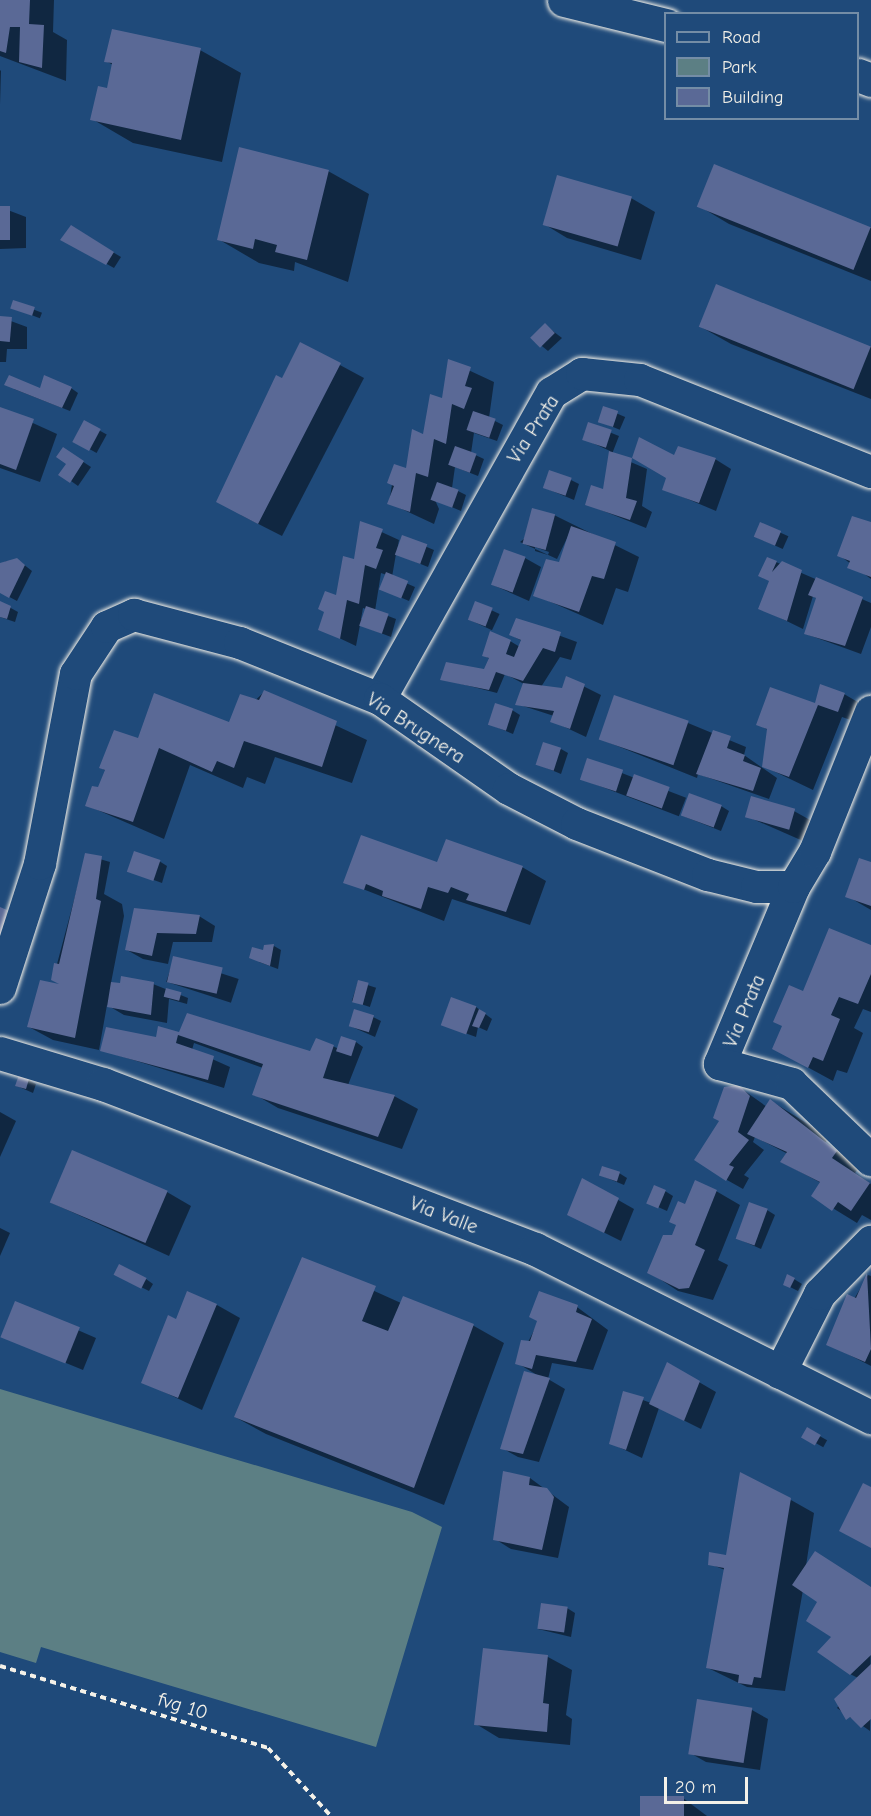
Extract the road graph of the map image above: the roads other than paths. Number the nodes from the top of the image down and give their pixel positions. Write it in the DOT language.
graph roads {
  1 [pos="564,0"];
  2 [pos="664,25"];
  3 [pos="871,472"];
  4 [pos="380,699"];
  5 [pos="871,712"];
  6 [pos="794,887"];
  7 [pos="0,988"];
  8 [pos="0,1053"];
  9 [pos="871,1160"];
  10 [pos="871,1242"];
  11 [pos="780,1373"];
  12 [pos="871,1417"];
  1 -- 2 [label="street"];
  3 -- 4 [label="street, Via Prata"];
  4 -- 6 [label="street, Via Brugnera"];
  4 -- 7 [label="street, Via Brugnera"];
  5 -- 6 [label="street"];
  6 -- 9 [label="street, Via Prata"];
  8 -- 11 [label="street, Via Valle"];
  10 -- 11 [label="street"];
  11 -- 12 [label="street, Via Valle"];
}
